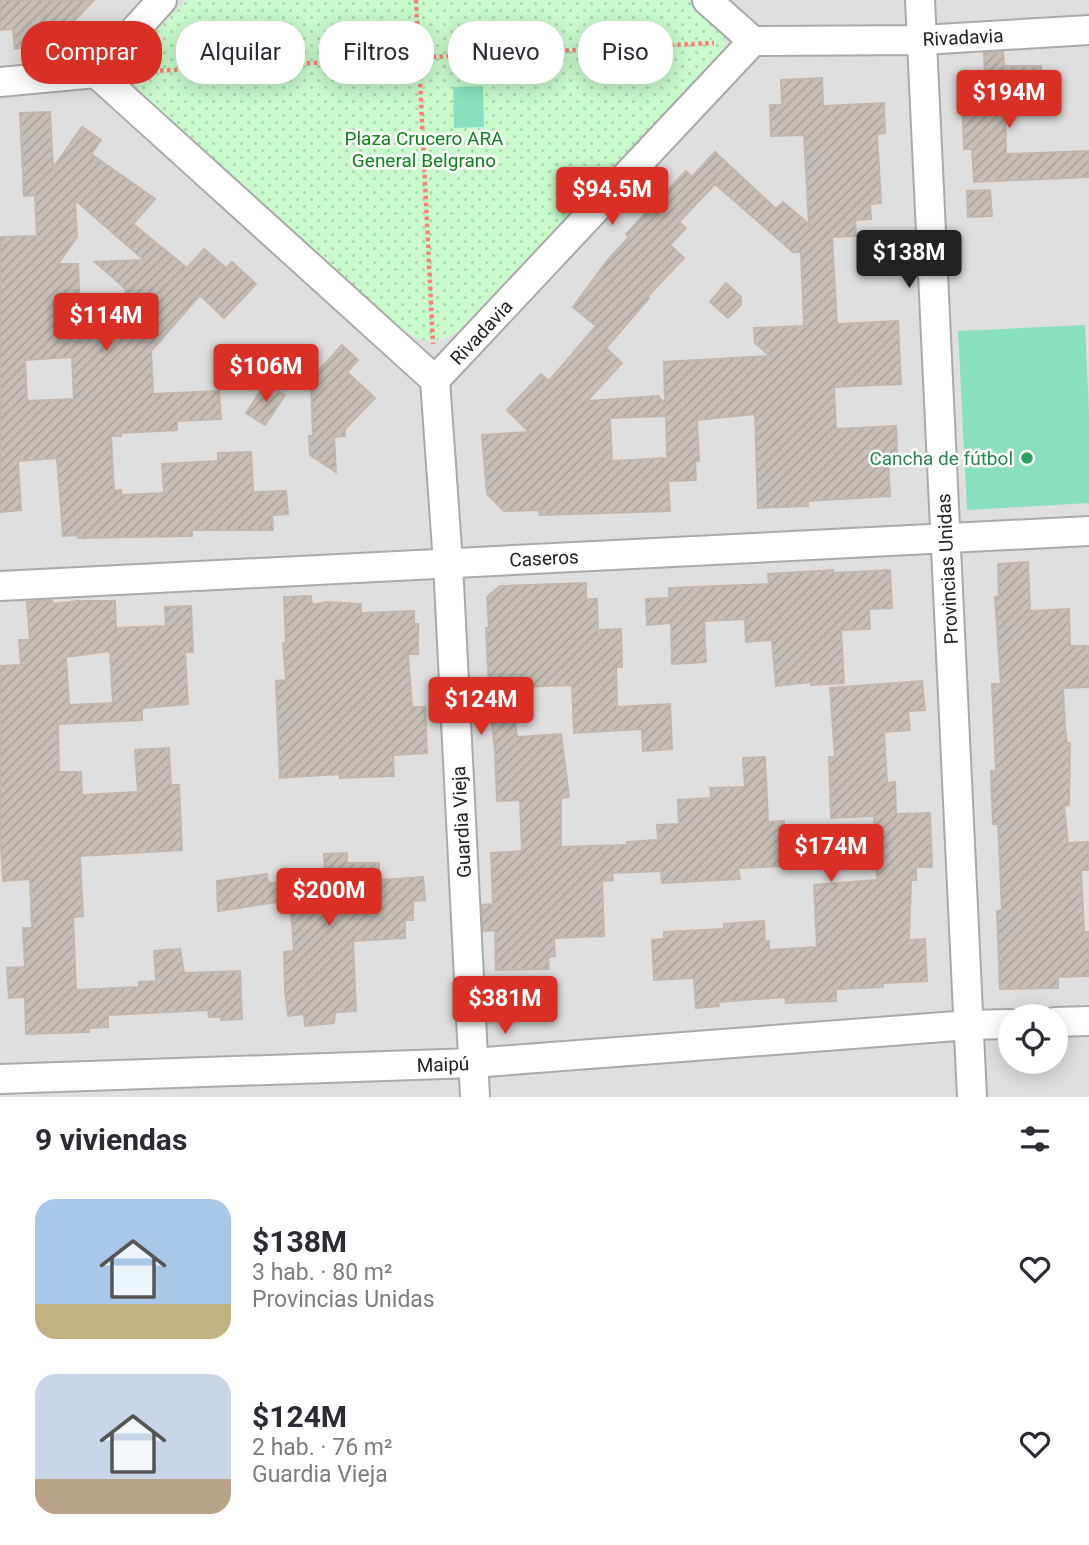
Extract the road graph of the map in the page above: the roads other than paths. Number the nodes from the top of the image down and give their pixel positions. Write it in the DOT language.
graph roads {
  1 [pos="162,0"];
  2 [pos="707,0"];
  3 [pos="920,0"];
  4 [pos="143,21"];
  5 [pos="1089,30"];
  6 [pos="922,40"];
  7 [pos="753,41"];
  8 [pos="21,80"];
  9 [pos="0,82"];
  10 [pos="107,84"];
  11 [pos="435,380"];
  12 [pos="1089,531"];
  13 [pos="945,538"];
  14 [pos="448,563"];
  15 [pos="0,586"];
  16 [pos="1089,1021"];
  17 [pos="1068,1022"];
  18 [pos="998,1024"];
  19 [pos="969,1025"];
  20 [pos="473,1063"];
  21 [pos="0,1079"];
  22 [pos="475,1097"];
  23 [pos="972,1097"];
  1 -- 4 [label="street"];
  2 -- 7 [label="street"];
  3 -- 6 [label="street, Provincias Unidas"];
  5 -- 6 [label="street, Rivadavia"];
  6 -- 7 [label="street, Rivadavia"];
  6 -- 13 [label="street, Provincias Unidas"];
  7 -- 11 [label="street, Rivadavia"];
  8 -- 9 [label="street"];
  10 -- 11 [label="street, Rivadavia"];
  11 -- 14 [label="street, Guardia Vieja"];
  12 -- 13 [label="street, Caseros"];
  13 -- 14 [label="street, Caseros"];
  13 -- 19 [label="street, Provincias Unidas"];
  14 -- 15 [label="street, Caseros"];
  14 -- 20 [label="street, Guardia Vieja"];
  16 -- 17 [label="street"];
  18 -- 19 [label="street, Maipú"];
  19 -- 20 [label="street, Maipú"];
  19 -- 23 [label="street, Provincias Unidas"];
  20 -- 21 [label="street, Maipú"];
  20 -- 22 [label="street, Guardia Vieja"];
}
